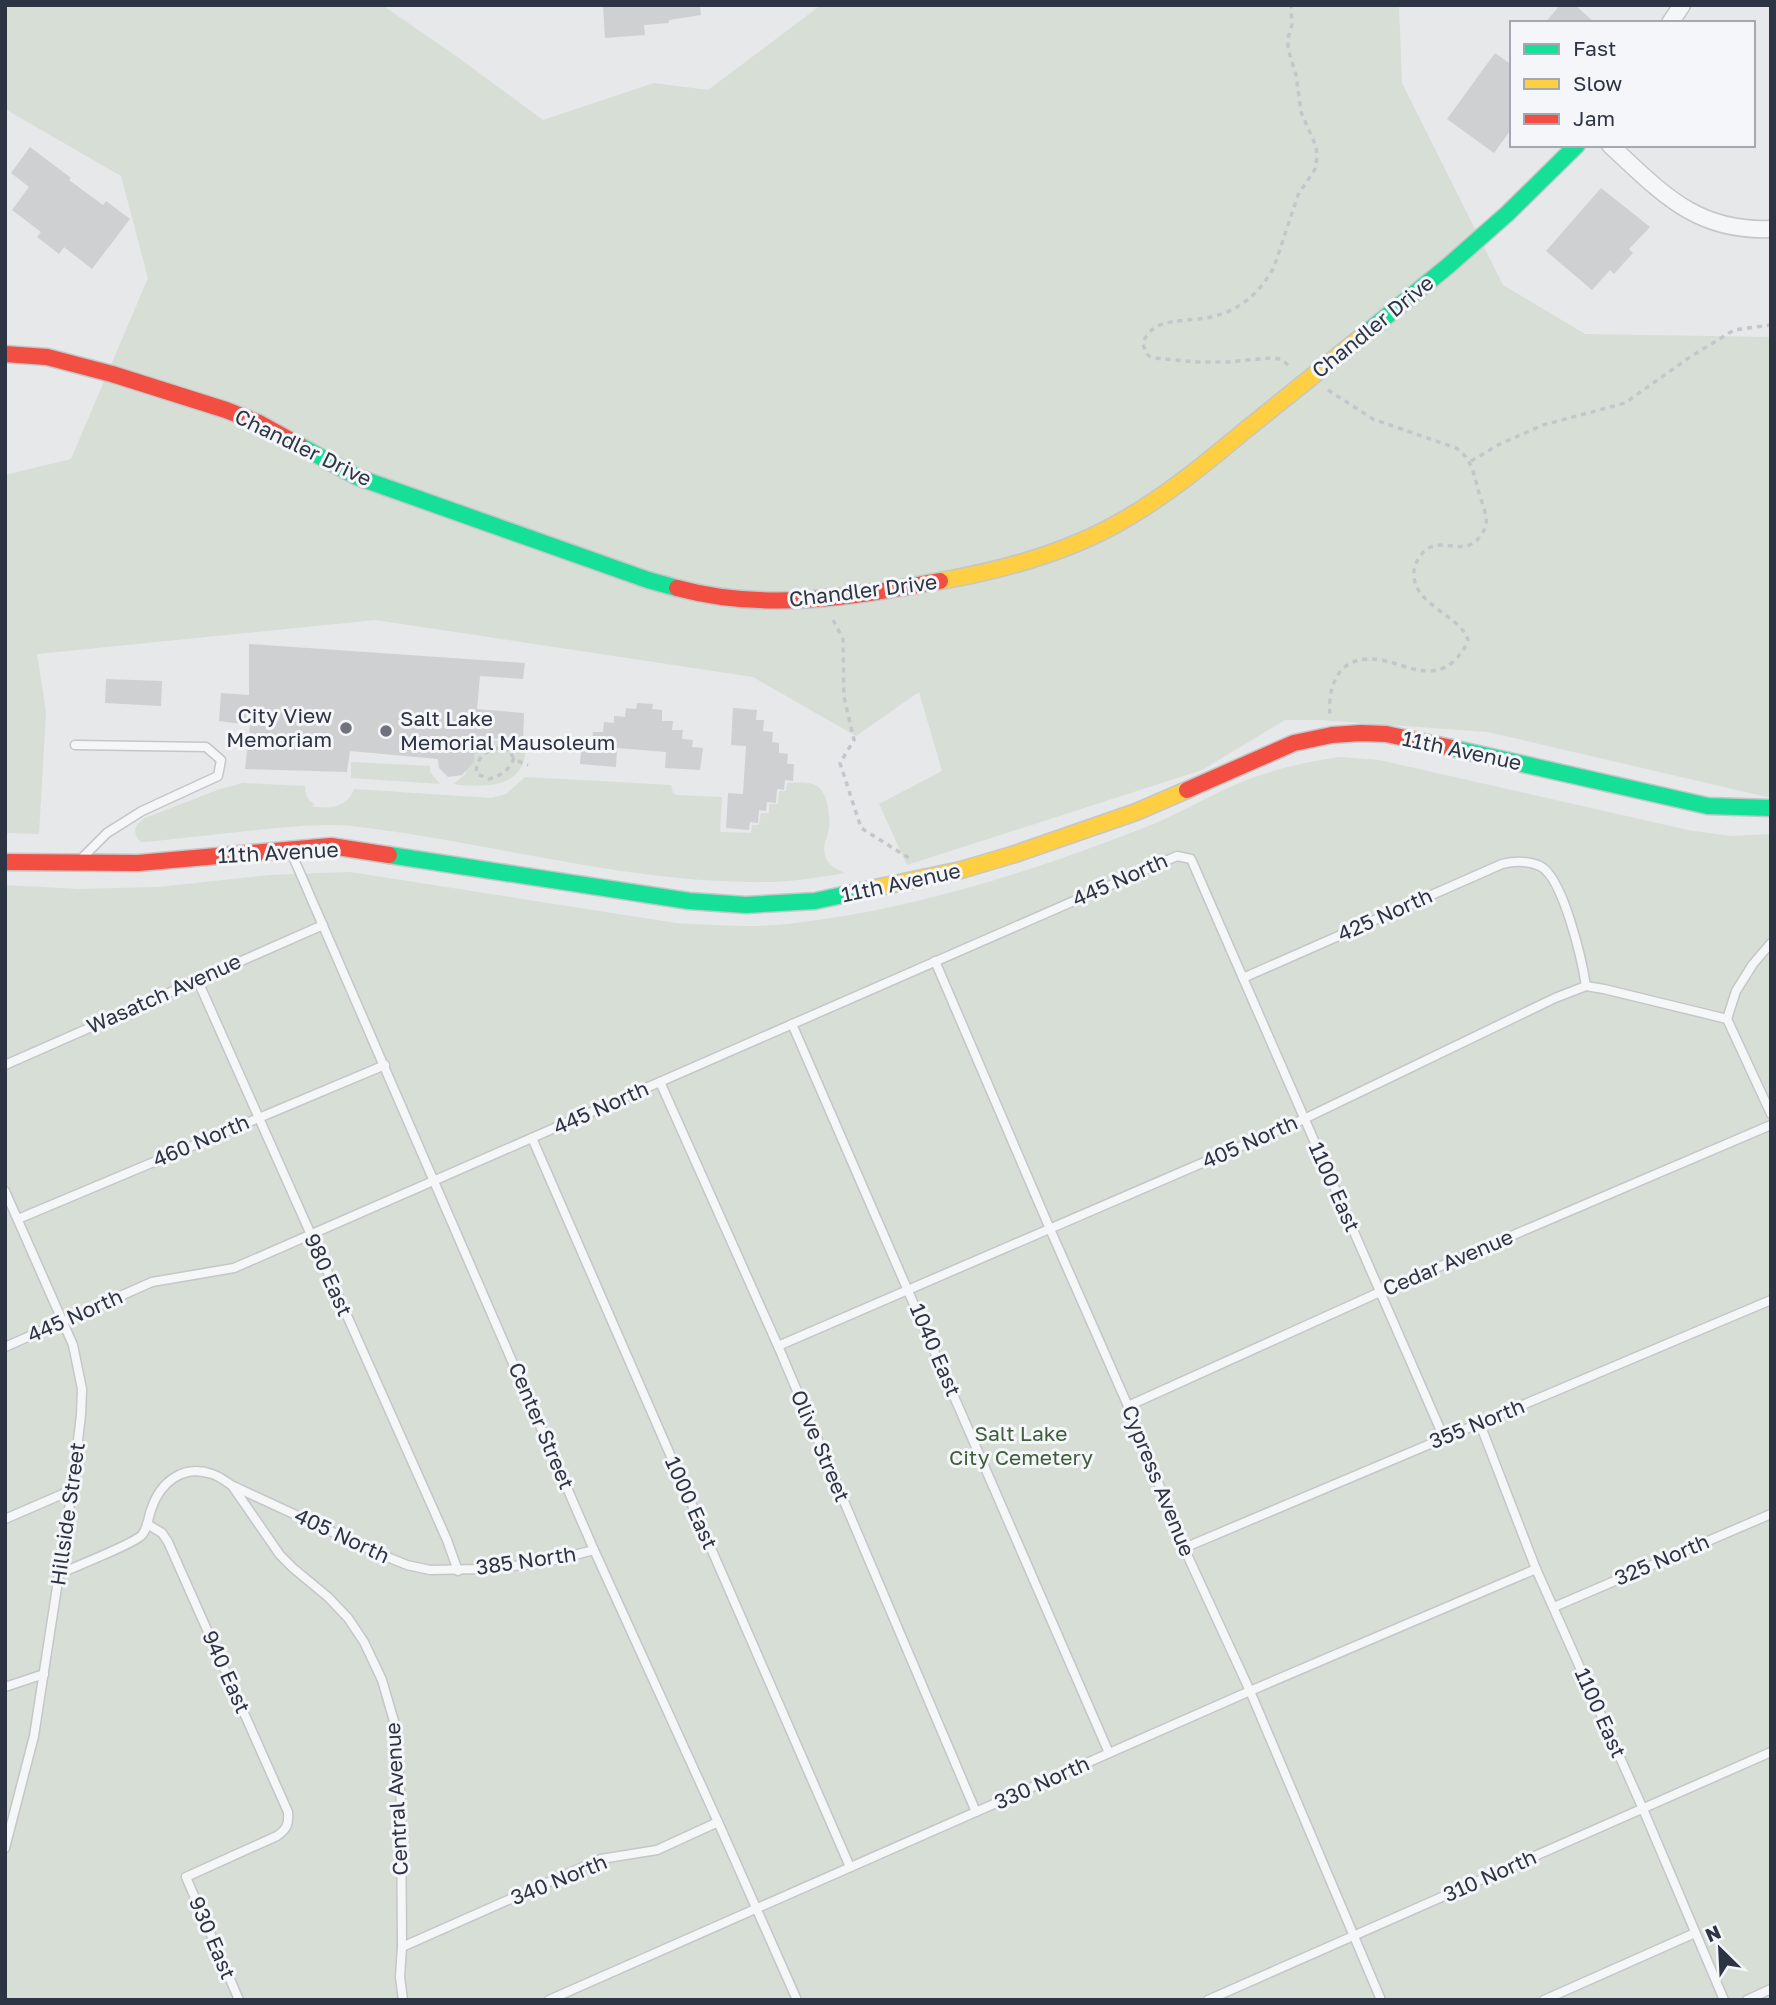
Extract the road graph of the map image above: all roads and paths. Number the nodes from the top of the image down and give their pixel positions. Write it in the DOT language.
graph roads {
  1 [pos="1292,5"];
  2 [pos="1682,5"];
  3 [pos="1671,21"];
  4 [pos="1575,147"];
  5 [pos="1612,147"];
  6 [pos="1771,229"];
  7 [pos="1771,324"];
  8 [pos="5,354"];
  9 [pos="1288,365"];
  10 [pos="1328,390"];
  11 [pos="1470,461"];
  12 [pos="823,600"];
  13 [pos="1332,735"];
  14 [pos="75,745"];
  15 [pos="513,758"];
  16 [pos="528,765"];
  17 [pos="1771,808"];
  18 [pos="290,849"];
  19 [pos="1191,859"];
  20 [pos="5,862"];
  21 [pos="79,862"];
  22 [pos="935,876"];
  23 [pos="323,925"];
  24 [pos="1771,943"];
  25 [pos="935,961"];
  26 [pos="1243,978"];
  27 [pos="197,979"];
  28 [pos="1586,986"];
  29 [pos="1727,1019"];
  30 [pos="792,1024"];
  31 [pos="5,1065"];
  32 [pos="385,1065"];
  33 [pos="660,1082"];
  34 [pos="1771,1114"];
  35 [pos="259,1117"];
  36 [pos="1304,1119"];
  37 [pos="1771,1125"];
  38 [pos="532,1138"];
  39 [pos="435,1181"];
  40 [pos="5,1191"];
  41 [pos="18,1219"];
  42 [pos="1050,1229"];
  43 [pos="310,1235"];
  44 [pos="909,1289"];
  45 [pos="1380,1292"];
  46 [pos="1771,1300"];
  47 [pos="64,1322"];
  48 [pos="778,1346"];
  49 [pos="5,1347"];
  50 [pos="1128,1406"];
  51 [pos="1480,1424"];
  52 [pos="1444,1438"];
  53 [pos="231,1485"];
  54 [pos="72,1490"];
  55 [pos="1771,1514"];
  56 [pos="5,1518"];
  57 [pos="147,1524"];
  58 [pos="1184,1548"];
  59 [pos="594,1550"];
  60 [pos="1536,1569"];
  61 [pos="458,1571"];
  62 [pos="60,1574"];
  63 [pos="1553,1607"];
  64 [pos="44,1674"];
  65 [pos="5,1687"];
  66 [pos="1250,1691"];
  67 [pos="1771,1752"];
  68 [pos="1109,1753"];
  69 [pos="1643,1809"];
  70 [pos="976,1812"];
  71 [pos="718,1822"];
  72 [pos="5,1848"];
  73 [pos="850,1867"];
  74 [pos="186,1877"];
  75 [pos="757,1908"];
  76 [pos="1695,1933"];
  77 [pos="1354,1936"];
  78 [pos="402,1947"];
  79 [pos="1771,1989"];
  80 [pos="239,2000"];
  81 [pos="403,2000"];
  82 [pos="549,2000"];
  83 [pos="797,2000"];
  84 [pos="1209,2000"];
  85 [pos="1381,2000"];
  86 [pos="1544,2000"];
  87 [pos="1724,2000"];
  88 [pos="1747,2000"];
  1 -- 9 [label="path"];
  2 -- 3 [label="street"];
  4 -- 12 [label="street, Chandler Drive"];
  5 -- 6 [label="street"];
  7 -- 11 [label="path"];
  8 -- 12 [label="street, Chandler Drive"];
  10 -- 11 [label="path"];
  11 -- 13 [label="path"];
  12 -- 22 [label="path"];
  13 -- 17 [label="street, 11th Avenue"];
  13 -- 22 [label="street, 11th Avenue"];
  14 -- 21 [label="lane"];
  15 -- 15 [label="path"];
  15 -- 16 [label="path"];
  18 -- 21 [label="street, 11th Avenue"];
  18 -- 22 [label="street, 11th Avenue"];
  18 -- 23 [label="lane, Center Street"];
  19 -- 25 [label="lane, 445 North"];
  19 -- 26 [label="lane, 1100 East"];
  20 -- 21 [label="street, 11th Avenue"];
  23 -- 27 [label="lane, Wasatch Avenue"];
  23 -- 32 [label="lane, Center Street"];
  24 -- 29 [label="lane"];
  25 -- 30 [label="lane, 445 North"];
  25 -- 42 [label="lane, Cypress Avenue"];
  26 -- 28 [label="lane, 425 North"];
  26 -- 36 [label="lane, 1100 East"];
  27 -- 31 [label="lane, Wasatch Avenue"];
  27 -- 35 [label="lane, 980 East"];
  28 -- 29 [label="lane"];
  28 -- 36 [label="lane, 405 North"];
  29 -- 34 [label="lane"];
  30 -- 33 [label="lane, 445 North"];
  30 -- 44 [label="lane, 1040 East"];
  32 -- 35 [label="lane, 460 North"];
  32 -- 39 [label="lane, Center Street"];
  33 -- 38 [label="lane, 445 North"];
  33 -- 48 [label="lane, Olive Street"];
  35 -- 41 [label="lane, 460 North"];
  35 -- 43 [label="lane, 980 East"];
  36 -- 42 [label="lane, 405 North"];
  36 -- 45 [label="lane, 1100 East"];
  37 -- 45 [label="lane, Cedar Avenue"];
  38 -- 39 [label="lane, 445 North"];
  38 -- 73 [label="lane, 1000 East"];
  39 -- 43 [label="lane, 445 North"];
  39 -- 59 [label="lane, Center Street"];
  40 -- 41 [label="lane, Hillside Street"];
  41 -- 47 [label="lane, Hillside Street"];
  42 -- 44 [label="lane, 405 North"];
  42 -- 50 [label="lane, Cypress Avenue"];
  43 -- 47 [label="lane, 445 North"];
  43 -- 61 [label="lane, 980 East"];
  44 -- 48 [label="lane, 405 North"];
  44 -- 68 [label="lane, 1040 East"];
  45 -- 50 [label="lane, Cedar Avenue"];
  45 -- 52 [label="lane, 1100 East"];
  46 -- 51 [label="lane, 355 North"];
  47 -- 49 [label="lane, 445 North"];
  47 -- 54 [label="lane, Hillside Street"];
  48 -- 70 [label="lane, Olive Street"];
  50 -- 58 [label="lane, Cypress Avenue"];
  51 -- 52 [label="lane, 355 North"];
  51 -- 60 [label="lane, 1100 East"];
  52 -- 58 [label="lane, 355 North"];
  53 -- 57 [label="lane, 405 North"];
  53 -- 61 [label="lane, 405 North"];
  53 -- 78 [label="lane, Central Avenue"];
  54 -- 56 [label="lane"];
  54 -- 62 [label="lane, Hillside Street"];
  55 -- 63 [label="lane, 325 North"];
  57 -- 62 [label="lane"];
  57 -- 74 [label="lane, 940 East"];
  58 -- 66 [label="lane, Cypress Avenue"];
  59 -- 61 [label="lane, 385 North"];
  59 -- 71 [label="lane, Center Street"];
  60 -- 63 [label="lane, 1100 East"];
  60 -- 66 [label="lane, 330 North"];
  62 -- 64 [label="lane, Hillside Street"];
  63 -- 69 [label="lane, 1100 East"];
  64 -- 65 [label="lane"];
  64 -- 72 [label="lane, Hillside Street"];
  66 -- 68 [label="lane, 330 North"];
  66 -- 77 [label="lane, Cypress Avenue"];
  67 -- 69 [label="lane, 310 North"];
  68 -- 70 [label="lane, 330 North"];
  69 -- 76 [label="lane, 1100 East"];
  69 -- 77 [label="lane, 310 North"];
  70 -- 73 [label="lane, 330 North"];
  71 -- 75 [label="lane, Center Street"];
  71 -- 78 [label="lane, 340 North"];
  73 -- 75 [label="lane, 330 North"];
  74 -- 80 [label="lane, 930 East"];
  75 -- 82 [label="lane, 330 North"];
  75 -- 83 [label="lane, Center Street"];
  76 -- 86 [label="lane"];
  76 -- 87 [label="lane, 1100 East"];
  77 -- 84 [label="lane, 310 North"];
  77 -- 85 [label="lane, Cypress Avenue"];
  78 -- 81 [label="lane, Central Avenue"];
  79 -- 88 [label="lane"];
}
